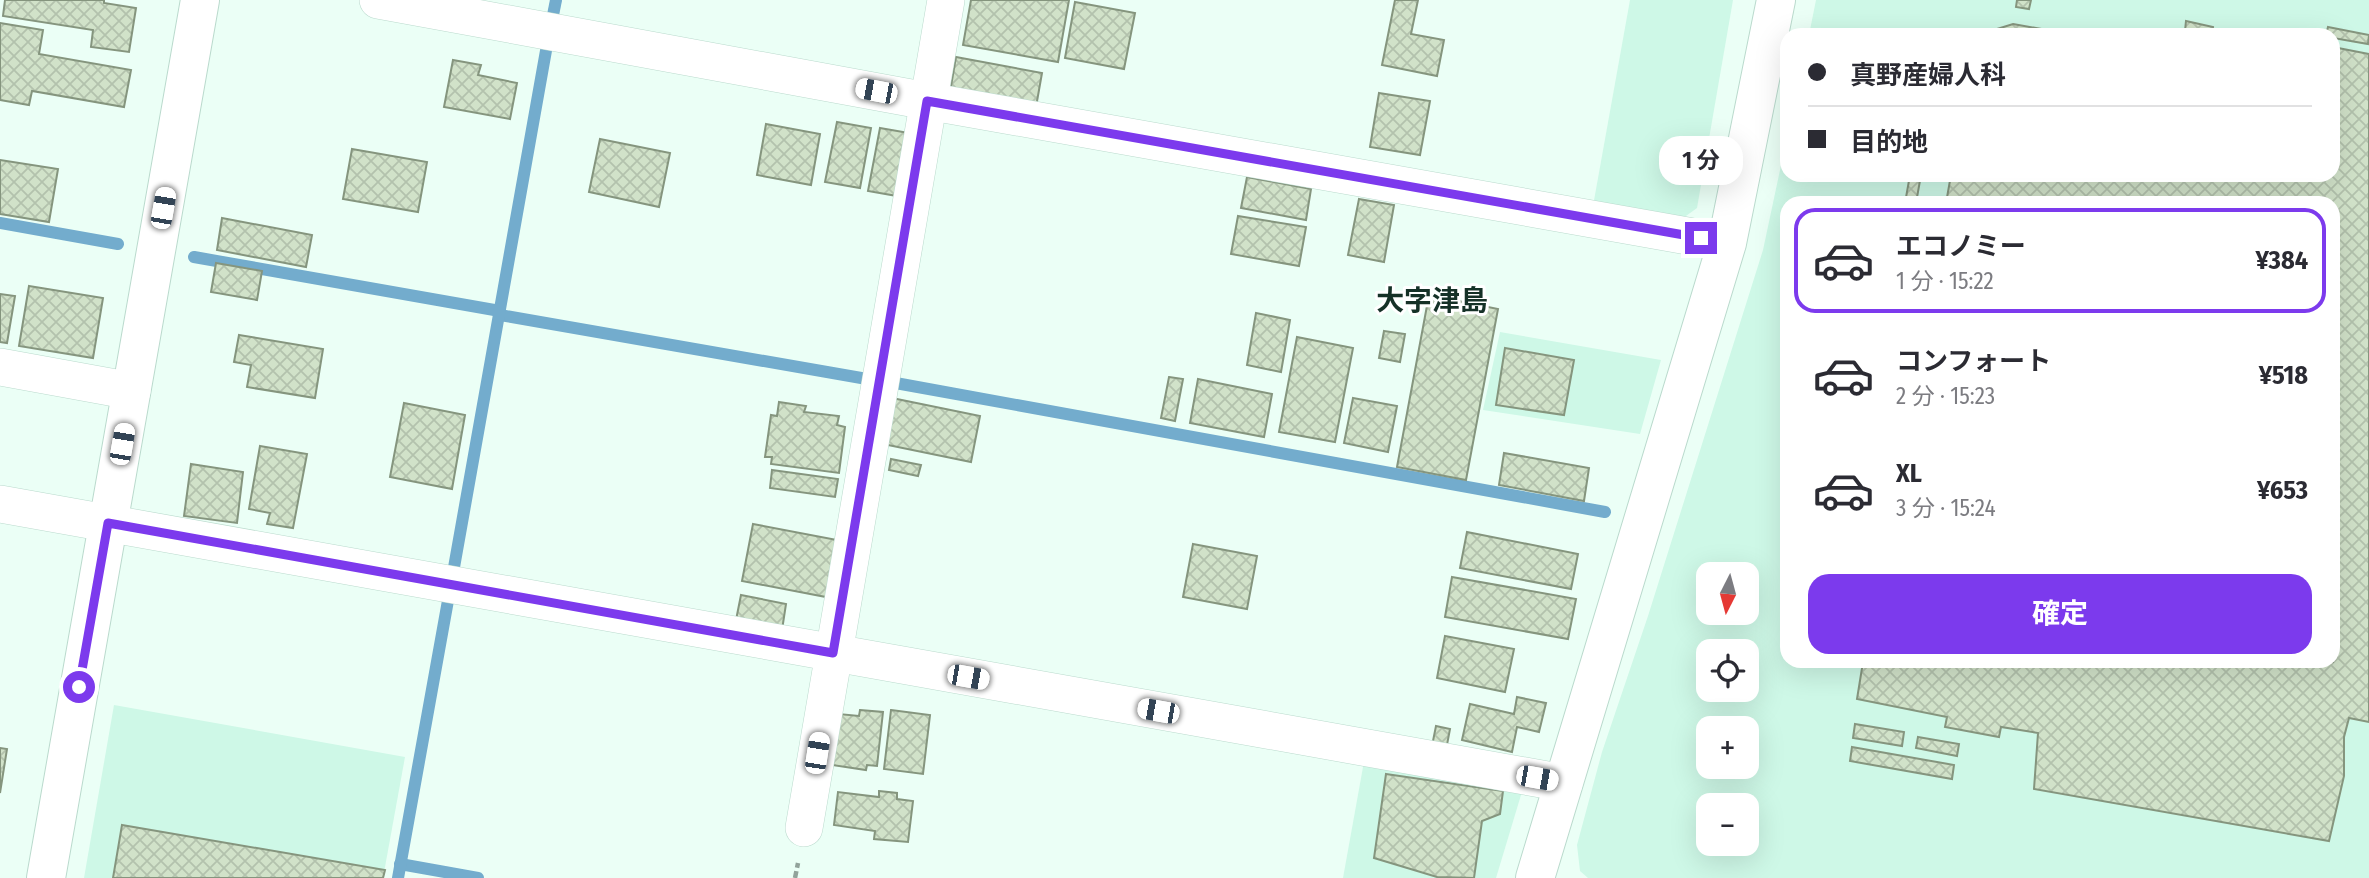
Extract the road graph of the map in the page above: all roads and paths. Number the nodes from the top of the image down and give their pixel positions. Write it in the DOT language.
graph roads {
  1 [pos="200,0"];
  2 [pos="378,0"];
  3 [pos="946,0"];
  4 [pos="1776,0"];
  5 [pos="927,101"];
  6 [pos="1727,243"];
  7 [pos="0,367"];
  8 [pos="132,391"];
  9 [pos="0,504"];
  10 [pos="108,523"];
  11 [pos="833,653"];
  12 [pos="1564,783"];
  13 [pos="804,828"];
  14 [pos="46,878"];
  15 [pos="1535,878"];
  1 -- 8 [label="street"];
  2 -- 5 [label="street"];
  3 -- 5 [label="street"];
  4 -- 6 [label="street"];
  5 -- 6 [label="street"];
  5 -- 11 [label="street"];
  6 -- 12 [label="street"];
  7 -- 8 [label="street"];
  8 -- 10 [label="street"];
  9 -- 10 [label="street"];
  10 -- 11 [label="street"];
  10 -- 14 [label="street"];
  11 -- 12 [label="street"];
  11 -- 13 [label="street"];
  12 -- 15 [label="street"];
}
